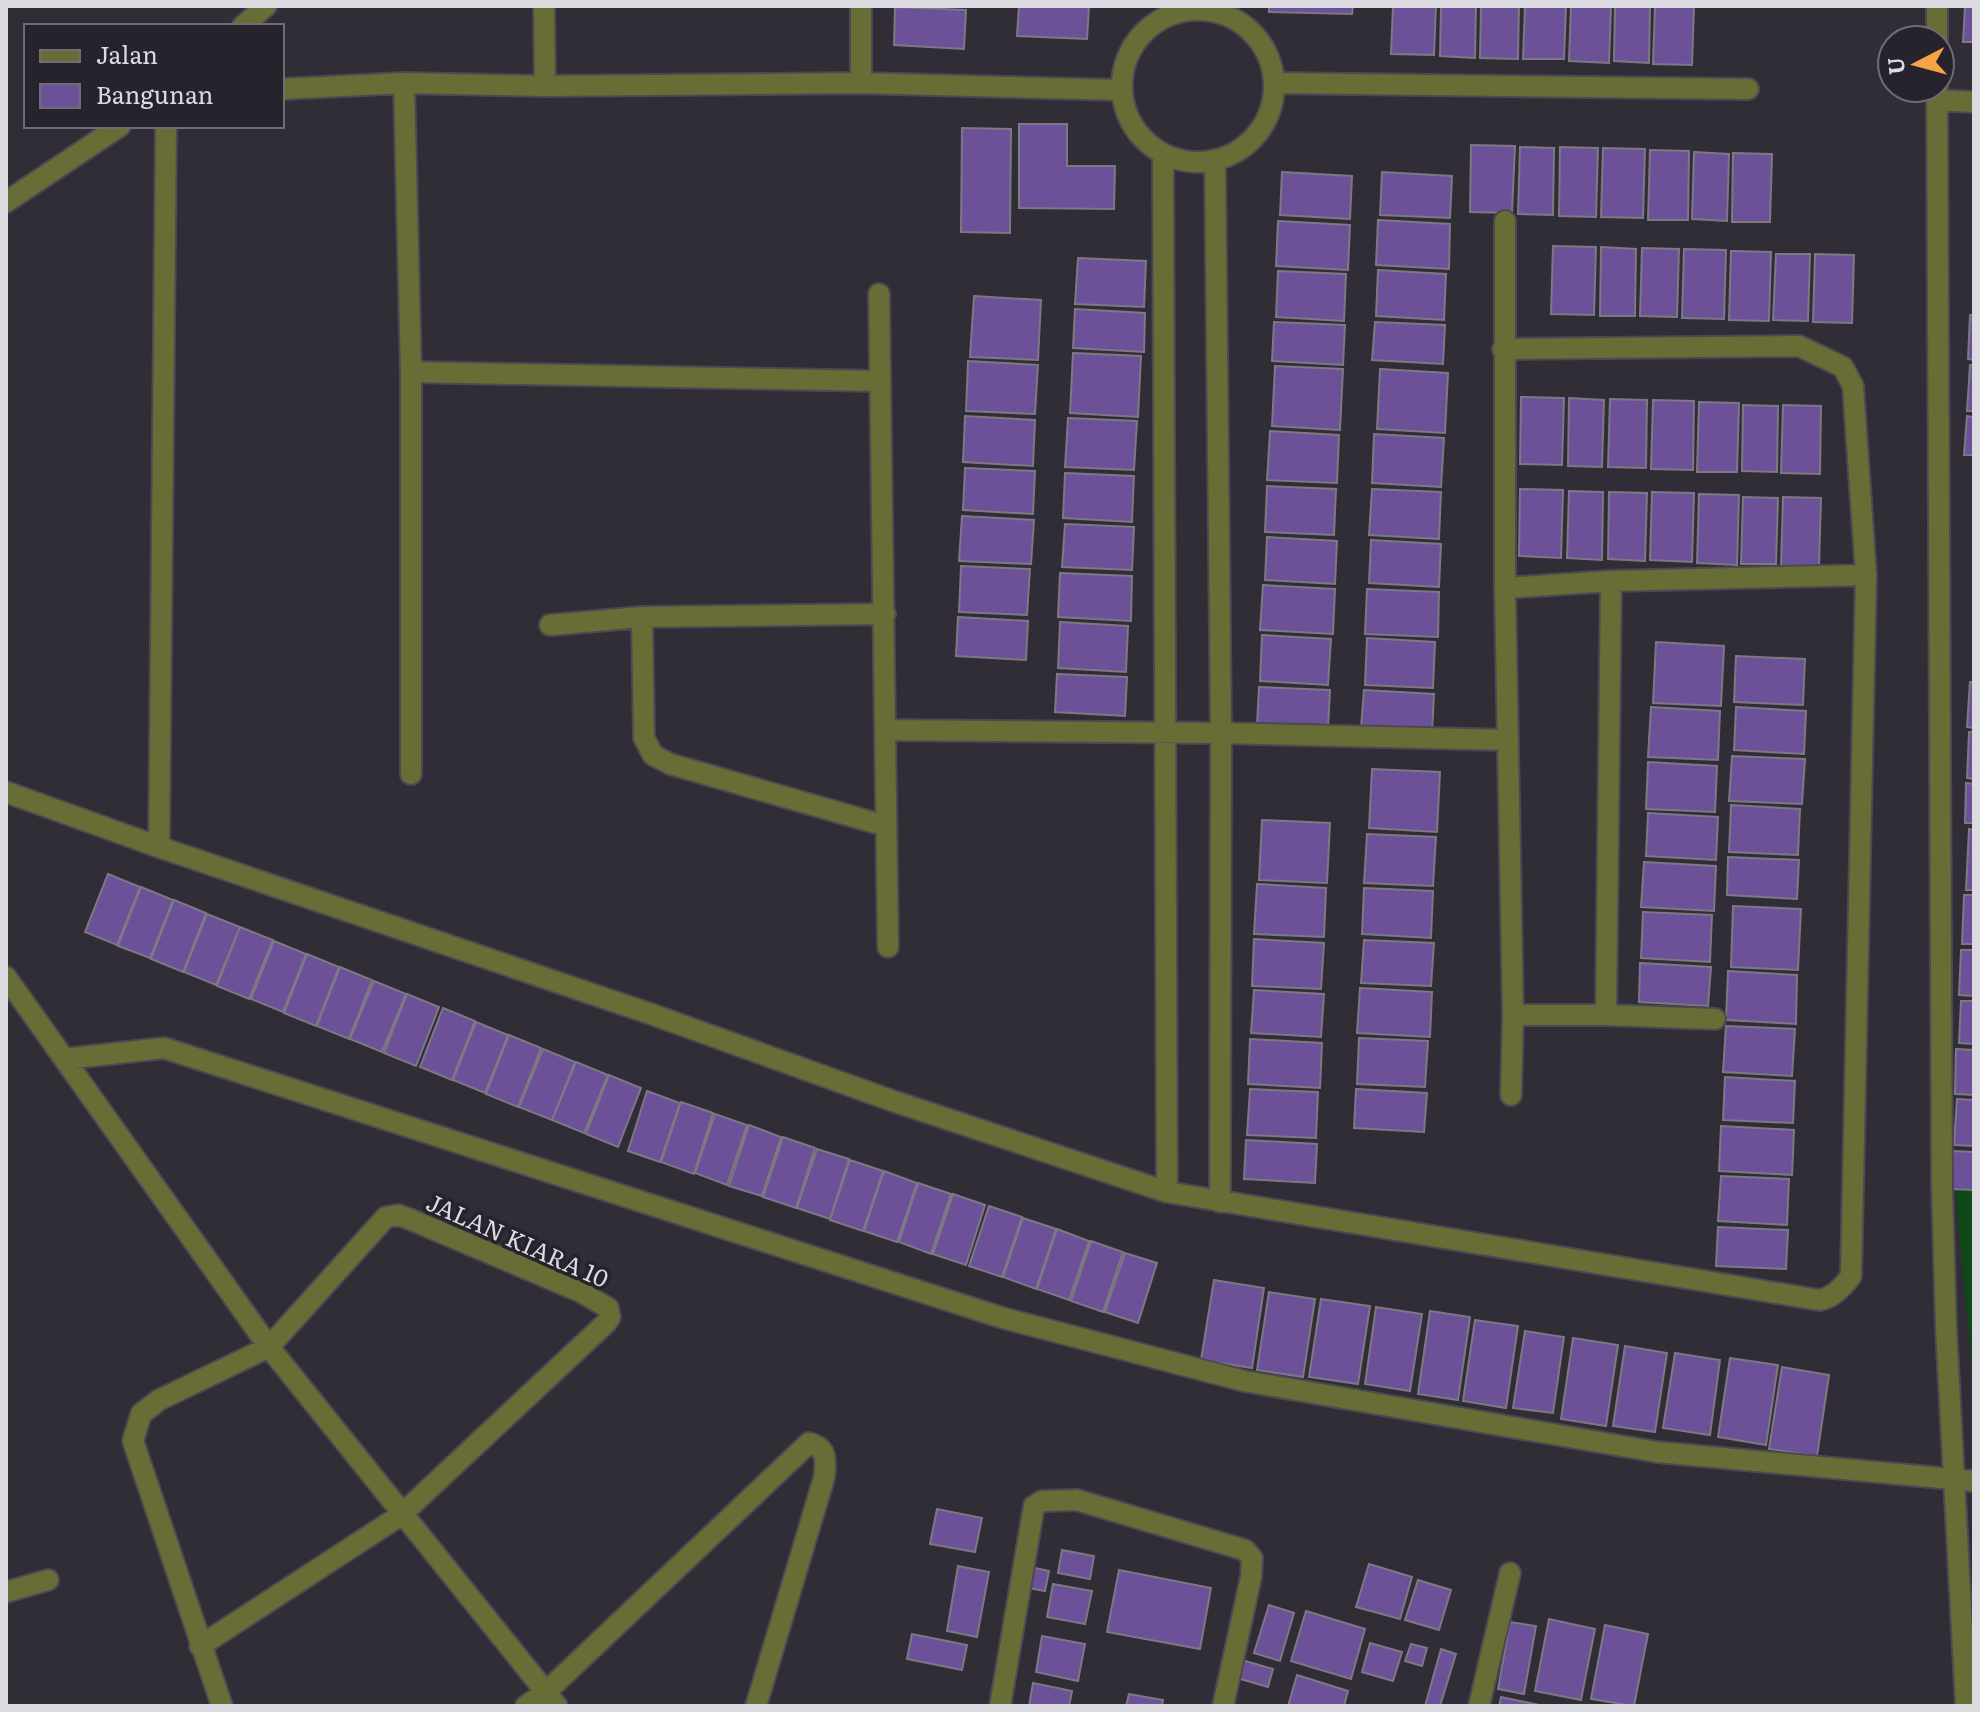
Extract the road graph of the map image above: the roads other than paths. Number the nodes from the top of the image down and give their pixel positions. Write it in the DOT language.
graph roads {
  1 [pos="266,6"];
  2 [pos="544,6"];
  3 [pos="861,6"];
  4 [pos="1219,9"];
  5 [pos="1171,10"];
  6 [pos="245,24"];
  7 [pos="404,83"];
  8 [pos="861,83"];
  9 [pos="1275,83"];
  10 [pos="545,86"];
  11 [pos="284,89"];
  12 [pos="1748,89"];
  13 [pos="1122,90"];
  14 [pos="1937,104"];
  15 [pos="117,128"];
  16 [pos="166,128"];
  17 [pos="1163,155"];
  18 [pos="1215,162"];
  19 [pos="6,202"];
  20 [pos="1505,221"];
  21 [pos="879,294"];
  22 [pos="1503,349"];
  23 [pos="411,372"];
  24 [pos="878,381"];
  25 [pos="1866,575"];
  26 [pos="1611,581"];
  27 [pos="1505,588"];
  28 [pos="885,614"];
  29 [pos="642,617"];
  30 [pos="550,625"];
  31 [pos="885,730"];
  32 [pos="1221,733"];
  33 [pos="1167,734"];
  34 [pos="1507,740"];
  35 [pos="411,774"];
  36 [pos="6,792"];
  37 [pos="886,826"];
  38 [pos="159,847"];
  39 [pos="888,947"];
  40 [pos="6,977"];
  41 [pos="1513,1015"];
  42 [pos="1606,1015"];
  43 [pos="1715,1019"];
  44 [pos="64,1059"];
  45 [pos="1511,1095"];
  46 [pos="1167,1192"];
  47 [pos="1220,1202"];
  48 [pos="269,1347"];
  49 [pos="1964,1481"];
  50 [pos="401,1515"];
  51 [pos="1510,1573"];
  52 [pos="48,1580"];
  53 [pos="6,1592"];
  54 [pos="200,1646"];
  55 [pos="552,1699"];
  56 [pos="222,1706"];
  57 [pos="526,1706"];
  58 [pos="756,1706"];
  59 [pos="1000,1706"];
  60 [pos="1223,1706"];
  61 [pos="1479,1706"];
  62 [pos="1966,1706"];
  1 -- 6 [label="street"];
  2 -- 10 [label="street"];
  3 -- 8 [label="street"];
  4 -- 5 [label="street"];
  4 -- 9 [label="street"];
  5 -- 13 [label="street"];
  7 -- 10 [label="street"];
  7 -- 11 [label="street"];
  7 -- 23 [label="street"];
  8 -- 10 [label="street"];
  8 -- 13 [label="street"];
  9 -- 12 [label="street"];
  9 -- 18 [label="street"];
  13 -- 17 [label="street"];
  14 -- 49 [label="street"];
  15 -- 19 [label="street"];
  16 -- 38 [label="street"];
  17 -- 18 [label="street"];
  17 -- 33 [label="street"];
  18 -- 32 [label="street"];
  20 -- 22 [label="street"];
  21 -- 24 [label="street"];
  22 -- 25 [label="street"];
  22 -- 27 [label="street"];
  23 -- 24 [label="street"];
  23 -- 35 [label="street"];
  24 -- 28 [label="street"];
  25 -- 26 [label="street"];
  25 -- 47 [label="street"];
  26 -- 27 [label="street"];
  26 -- 42 [label="street"];
  27 -- 34 [label="street"];
  28 -- 29 [label="street"];
  28 -- 31 [label="street"];
  29 -- 30 [label="street"];
  29 -- 37 [label="street"];
  31 -- 33 [label="street"];
  31 -- 37 [label="street"];
  32 -- 33 [label="street"];
  32 -- 34 [label="street"];
  32 -- 47 [label="street"];
  33 -- 46 [label="street"];
  34 -- 41 [label="street"];
  36 -- 38 [label="street"];
  37 -- 39 [label="street"];
  38 -- 46 [label="street"];
  40 -- 44 [label="street"];
  41 -- 42 [label="street"];
  41 -- 45 [label="street"];
  42 -- 43 [label="street"];
  44 -- 48 [label="street"];
  44 -- 49 [label="street"];
  46 -- 47 [label="street"];
  48 -- 50 [label="street"];
  48 -- 50 [label="street, JALAN KIARA 10"];
  48 -- 54 [label="street, JALAN KIARA 10"];
  49 -- 62 [label="street"];
  50 -- 54 [label="street, JALAN KIARA 10"];
  50 -- 55 [label="street"];
  51 -- 61 [label="street"];
  52 -- 53 [label="street"];
  54 -- 56 [label="street, JALAN KIARA 10"];
  55 -- 57 [label="street"];
  55 -- 58 [label="street"];
  59 -- 60 [label="street"];
}
